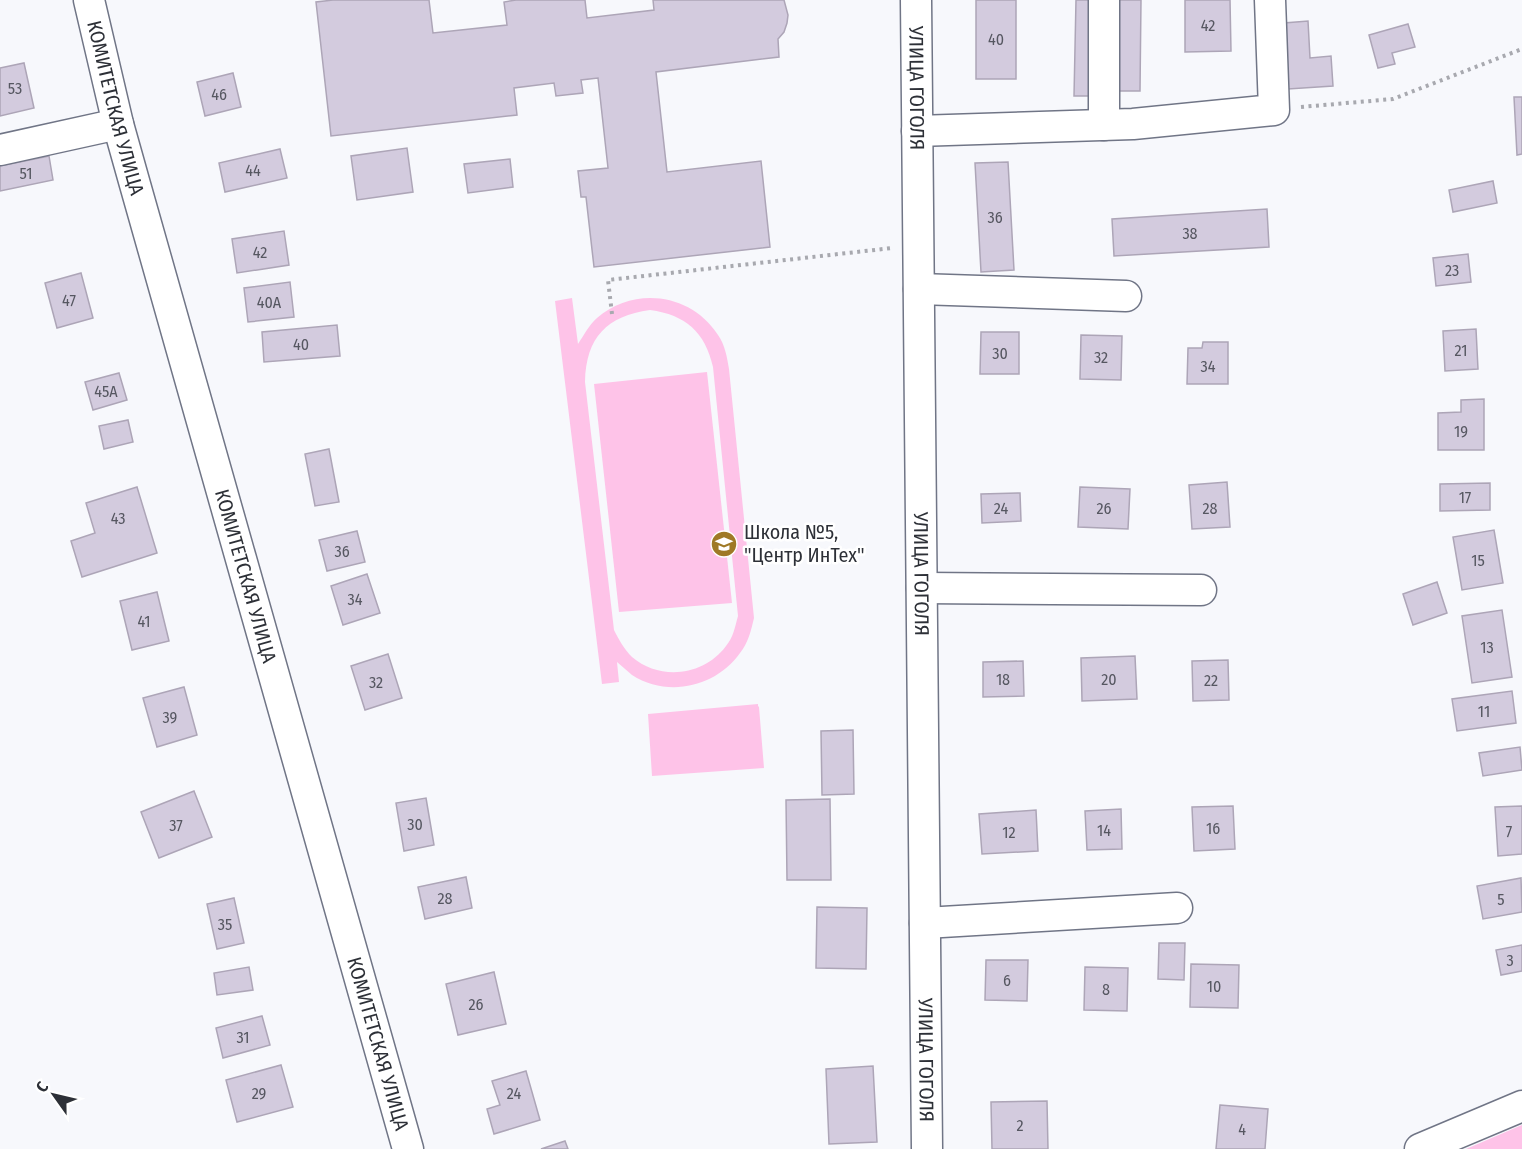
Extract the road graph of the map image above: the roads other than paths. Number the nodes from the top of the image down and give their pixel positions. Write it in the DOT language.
graph roads {
  1 [pos="89,0"];
  2 [pos="916,0"];
  3 [pos="1104,0"];
  4 [pos="1270,0"];
  5 [pos="118,124"];
  6 [pos="1104,125"];
  7 [pos="917,131"];
  8 [pos="0,150"];
  9 [pos="919,289"];
  10 [pos="1125,296"];
  11 [pos="922,588"];
  12 [pos="1201,591"];
  13 [pos="1177,908"];
  14 [pos="925,923"];
  15 [pos="1522,1106"];
  16 [pos="408,1149"];
  17 [pos="927,1149"];
  18 [pos="1420,1149"];
  1 -- 5 [label="street, КОМИТЕТСКАЯ УЛИЦА"];
  2 -- 7 [label="street, УЛИЦА ГОГОЛЯ"];
  3 -- 6 [label="street"];
  4 -- 6 [label="street"];
  5 -- 8 [label="street"];
  5 -- 16 [label="street, КОМИТЕТСКАЯ УЛИЦА"];
  6 -- 7 [label="street"];
  7 -- 9 [label="street, УЛИЦА ГОГОЛЯ"];
  9 -- 10 [label="street"];
  9 -- 11 [label="street, УЛИЦА ГОГОЛЯ"];
  11 -- 12 [label="street"];
  11 -- 14 [label="street, УЛИЦА ГОГОЛЯ"];
  13 -- 14 [label="street"];
  14 -- 17 [label="street, УЛИЦА ГОГОЛЯ"];
  15 -- 18 [label="street"];
}
